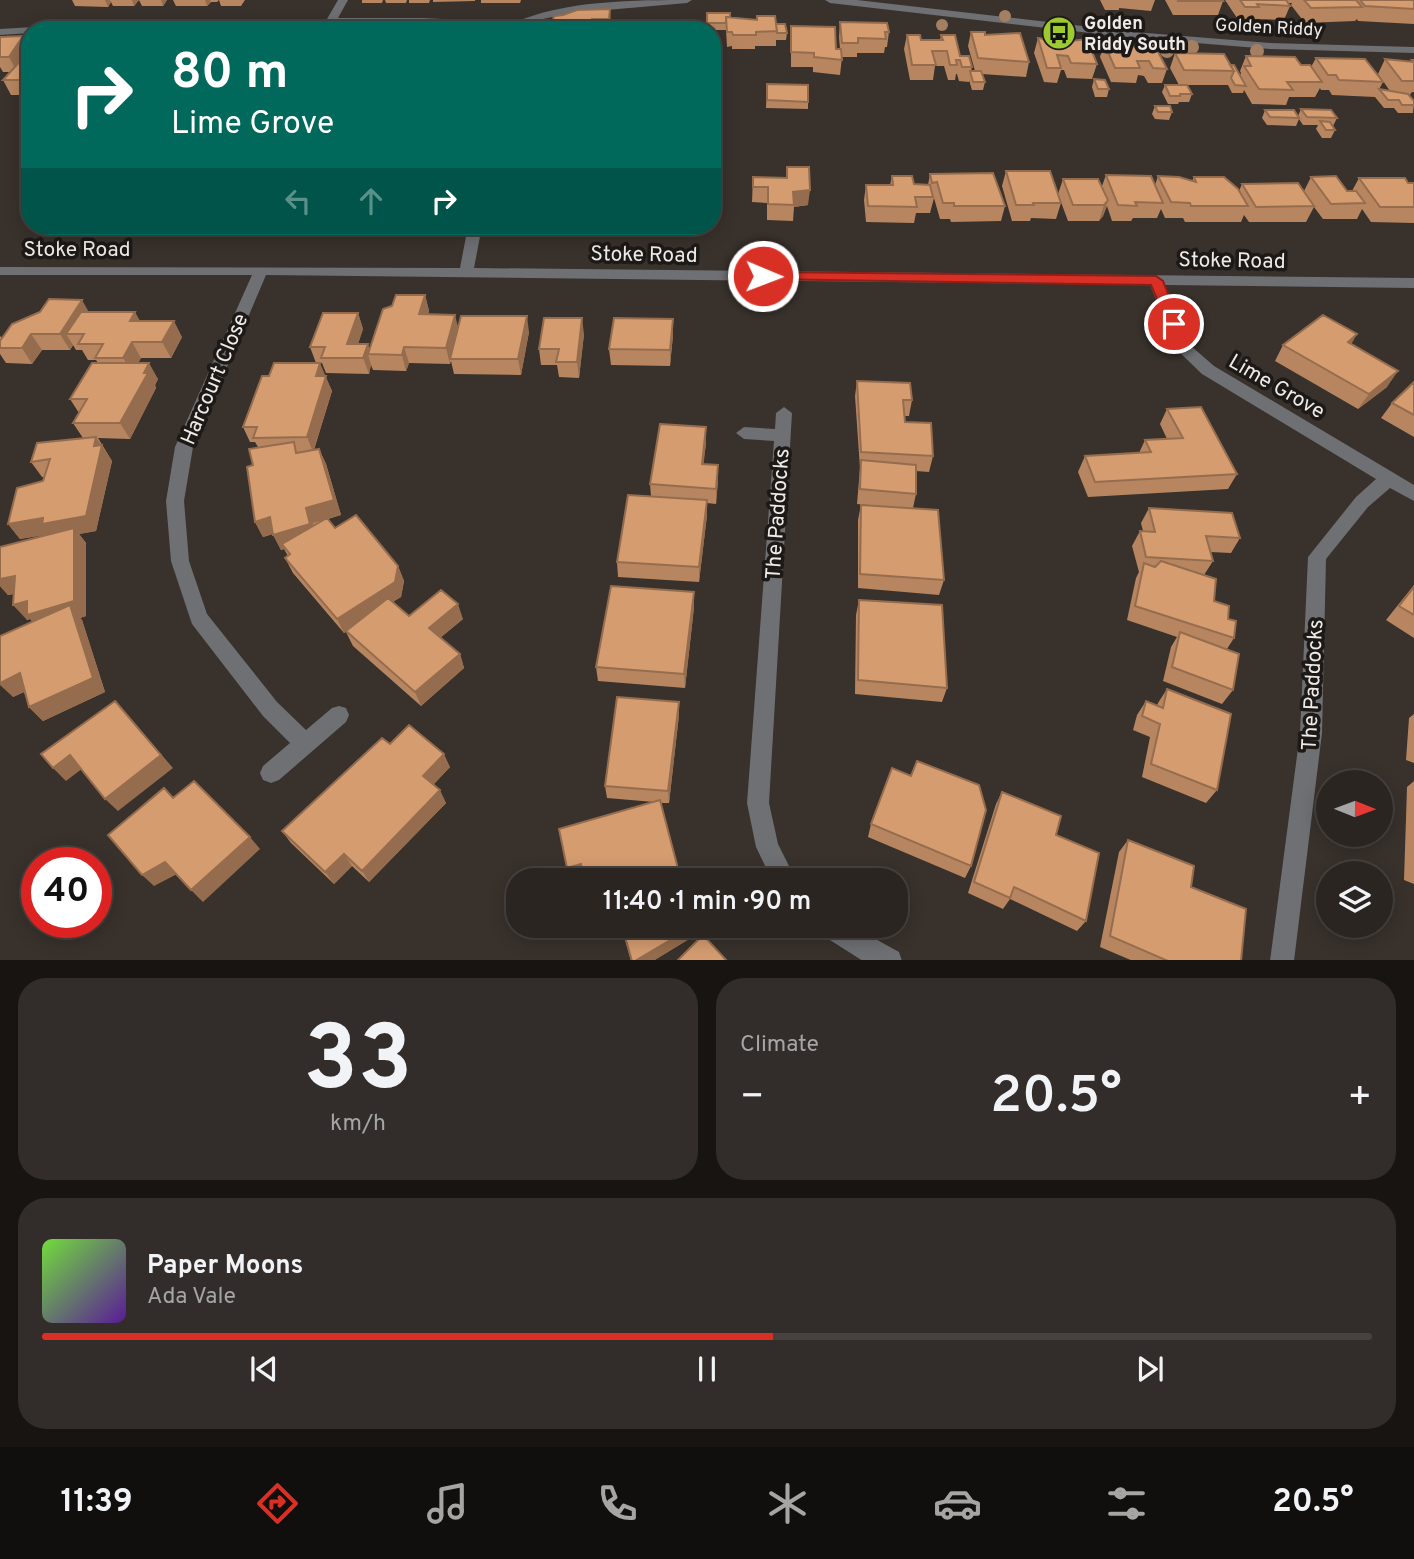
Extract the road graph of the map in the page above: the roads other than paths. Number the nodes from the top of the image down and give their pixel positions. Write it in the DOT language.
graph roads {
  1 [pos="343,0"];
  2 [pos="687,0"];
  3 [pos="830,0"];
  4 [pos="332,21"];
  5 [pos="522,21"];
  6 [pos="21,30"];
  7 [pos="0,32"];
  8 [pos="1414,50"];
  9 [pos="473,235"];
  10 [pos="261,270"];
  11 [pos="0,271"];
  12 [pos="466,272"];
  13 [pos="1156,281"];
  14 [pos="1414,283"];
  15 [pos="784,413"];
  16 [pos="744,433"];
  17 [pos="782,435"];
  18 [pos="1389,478"];
  19 [pos="1414,494"];
  20 [pos="339,715"];
  21 [pos="305,743"];
  22 [pos="271,773"];
  23 [pos="778,868"];
  24 [pos="849,938"];
  25 [pos="888,960"];
  26 [pos="1282,960"];
  1 -- 4 [label="street"];
  2 -- 5 [label="street"];
  3 -- 8 [label="street, Golden Riddy"];
  6 -- 7 [label="street"];
  9 -- 12 [label="street"];
  10 -- 11 [label="street, Stoke Road"];
  10 -- 12 [label="street, Stoke Road"];
  10 -- 21 [label="street, Harcourt Close"];
  12 -- 13 [label="street, Stoke Road"];
  13 -- 14 [label="street, Stoke Road"];
  13 -- 18 [label="street, Lime Grove"];
  15 -- 17 [label="street, The Paddocks"];
  16 -- 17 [label="street, The Paddocks"];
  17 -- 23 [label="street, The Paddocks"];
  18 -- 19 [label="street, Lime Grove"];
  18 -- 26 [label="street, The Paddocks"];
  20 -- 21 [label="street"];
  21 -- 22 [label="street"];
  24 -- 25 [label="street"];
}
